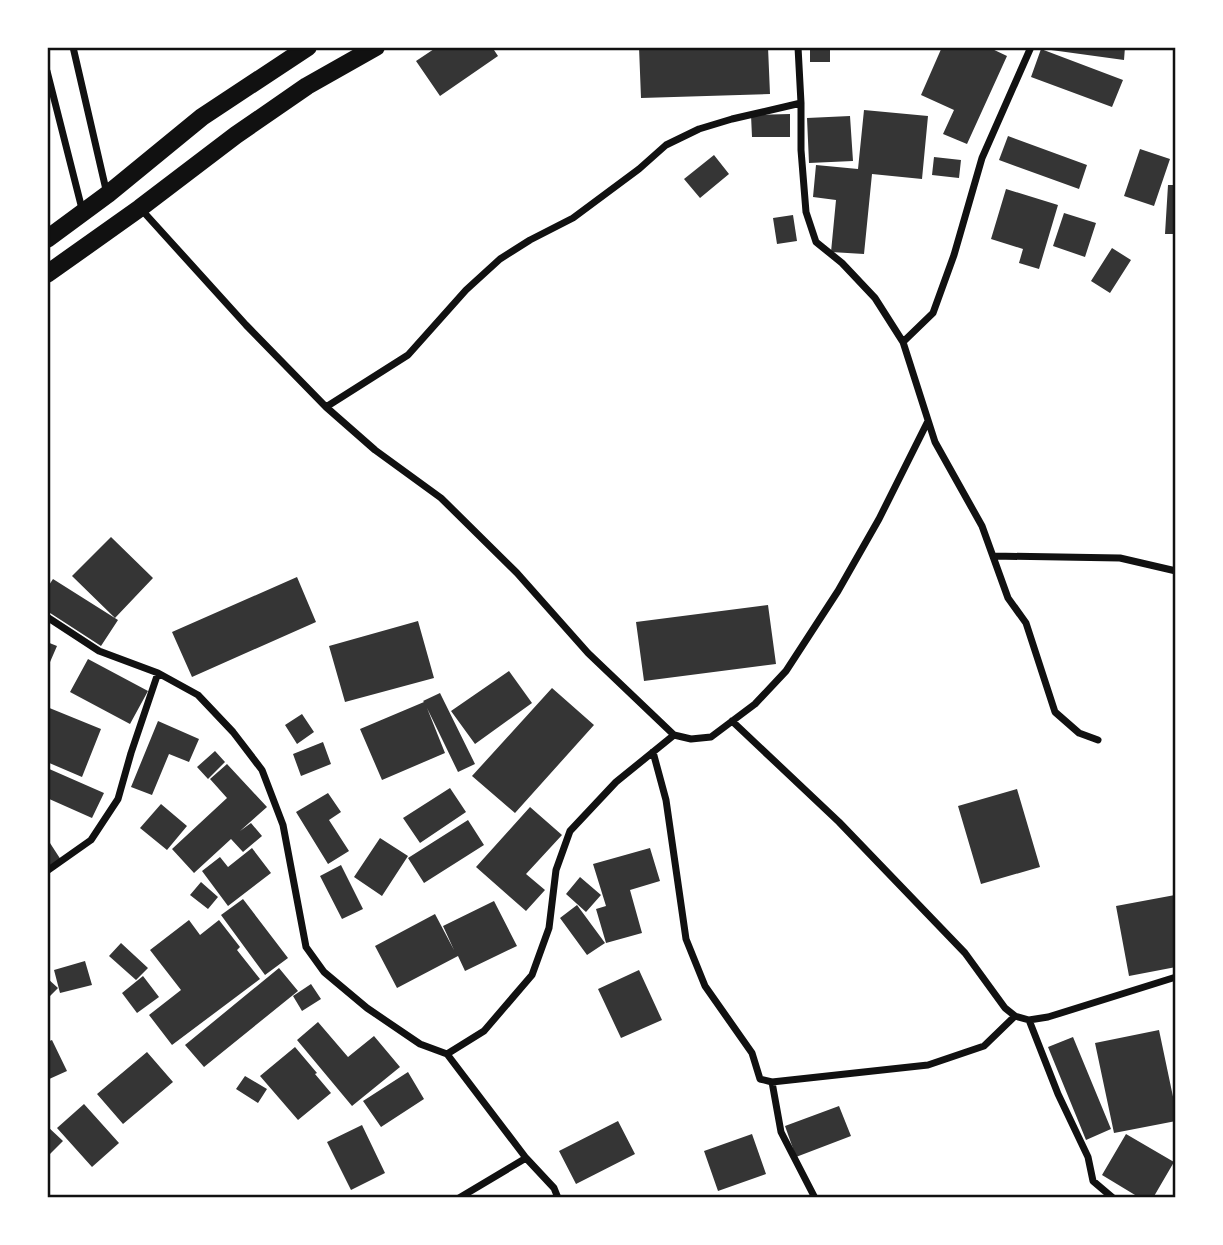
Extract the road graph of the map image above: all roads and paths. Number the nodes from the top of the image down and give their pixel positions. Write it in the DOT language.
graph roads {
  1 [pos="73,47"];
  2 [pos="309,47"];
  3 [pos="376,47"];
  4 [pos="798,47"];
  5 [pos="1031,47"];
  6 [pos="47,71"];
  7 [pos="801,103"];
  8 [pos="108,194"];
  9 [pos="140,208"];
  10 [pos="83,212"];
  11 [pos="47,239"];
  12 [pos="47,274"];
  13 [pos="903,342"];
  14 [pos="326,407"];
  15 [pos="928,421"];
  16 [pos="993,556"];
  17 [pos="1176,571"];
  18 [pos="47,617"];
  19 [pos="158,673"];
  20 [pos="732,722"];
  21 [pos="674,735"];
  22 [pos="1098,740"];
  23 [pos="653,752"];
  24 [pos="47,871"];
  25 [pos="1176,977"];
  26 [pos="1015,1016"];
  27 [pos="1029,1020"];
  28 [pos="447,1054"];
  29 [pos="772,1082"];
  30 [pos="526,1158"];
  31 [pos="459,1198"];
  32 [pos="558,1198"];
  33 [pos="816,1198"];
  34 [pos="1113,1198"];
  1 -- 8 [label="street"];
  2 -- 8 [label="main road"];
  3 -- 9 [label="main road"];
  4 -- 7 [label="street"];
  5 -- 13 [label="street"];
  6 -- 10 [label="street"];
  7 -- 13 [label="street"];
  7 -- 14 [label="street"];
  8 -- 10 [label="main road"];
  9 -- 12 [label="main road"];
  9 -- 14 [label="street"];
  10 -- 11 [label="main road"];
  13 -- 15 [label="street"];
  14 -- 21 [label="street"];
  15 -- 16 [label="street"];
  15 -- 20 [label="street"];
  16 -- 17 [label="street"];
  16 -- 22 [label="street"];
  18 -- 19 [label="street"];
  19 -- 24 [label="street"];
  19 -- 28 [label="street"];
  20 -- 21 [label="street"];
  20 -- 26 [label="street"];
  21 -- 23 [label="street"];
  23 -- 28 [label="street"];
  23 -- 29 [label="street"];
  25 -- 27 [label="street"];
  26 -- 27 [label="street"];
  26 -- 29 [label="street"];
  27 -- 34 [label="street"];
  28 -- 30 [label="street"];
  29 -- 33 [label="street"];
  30 -- 31 [label="street"];
  30 -- 32 [label="street"];
}
